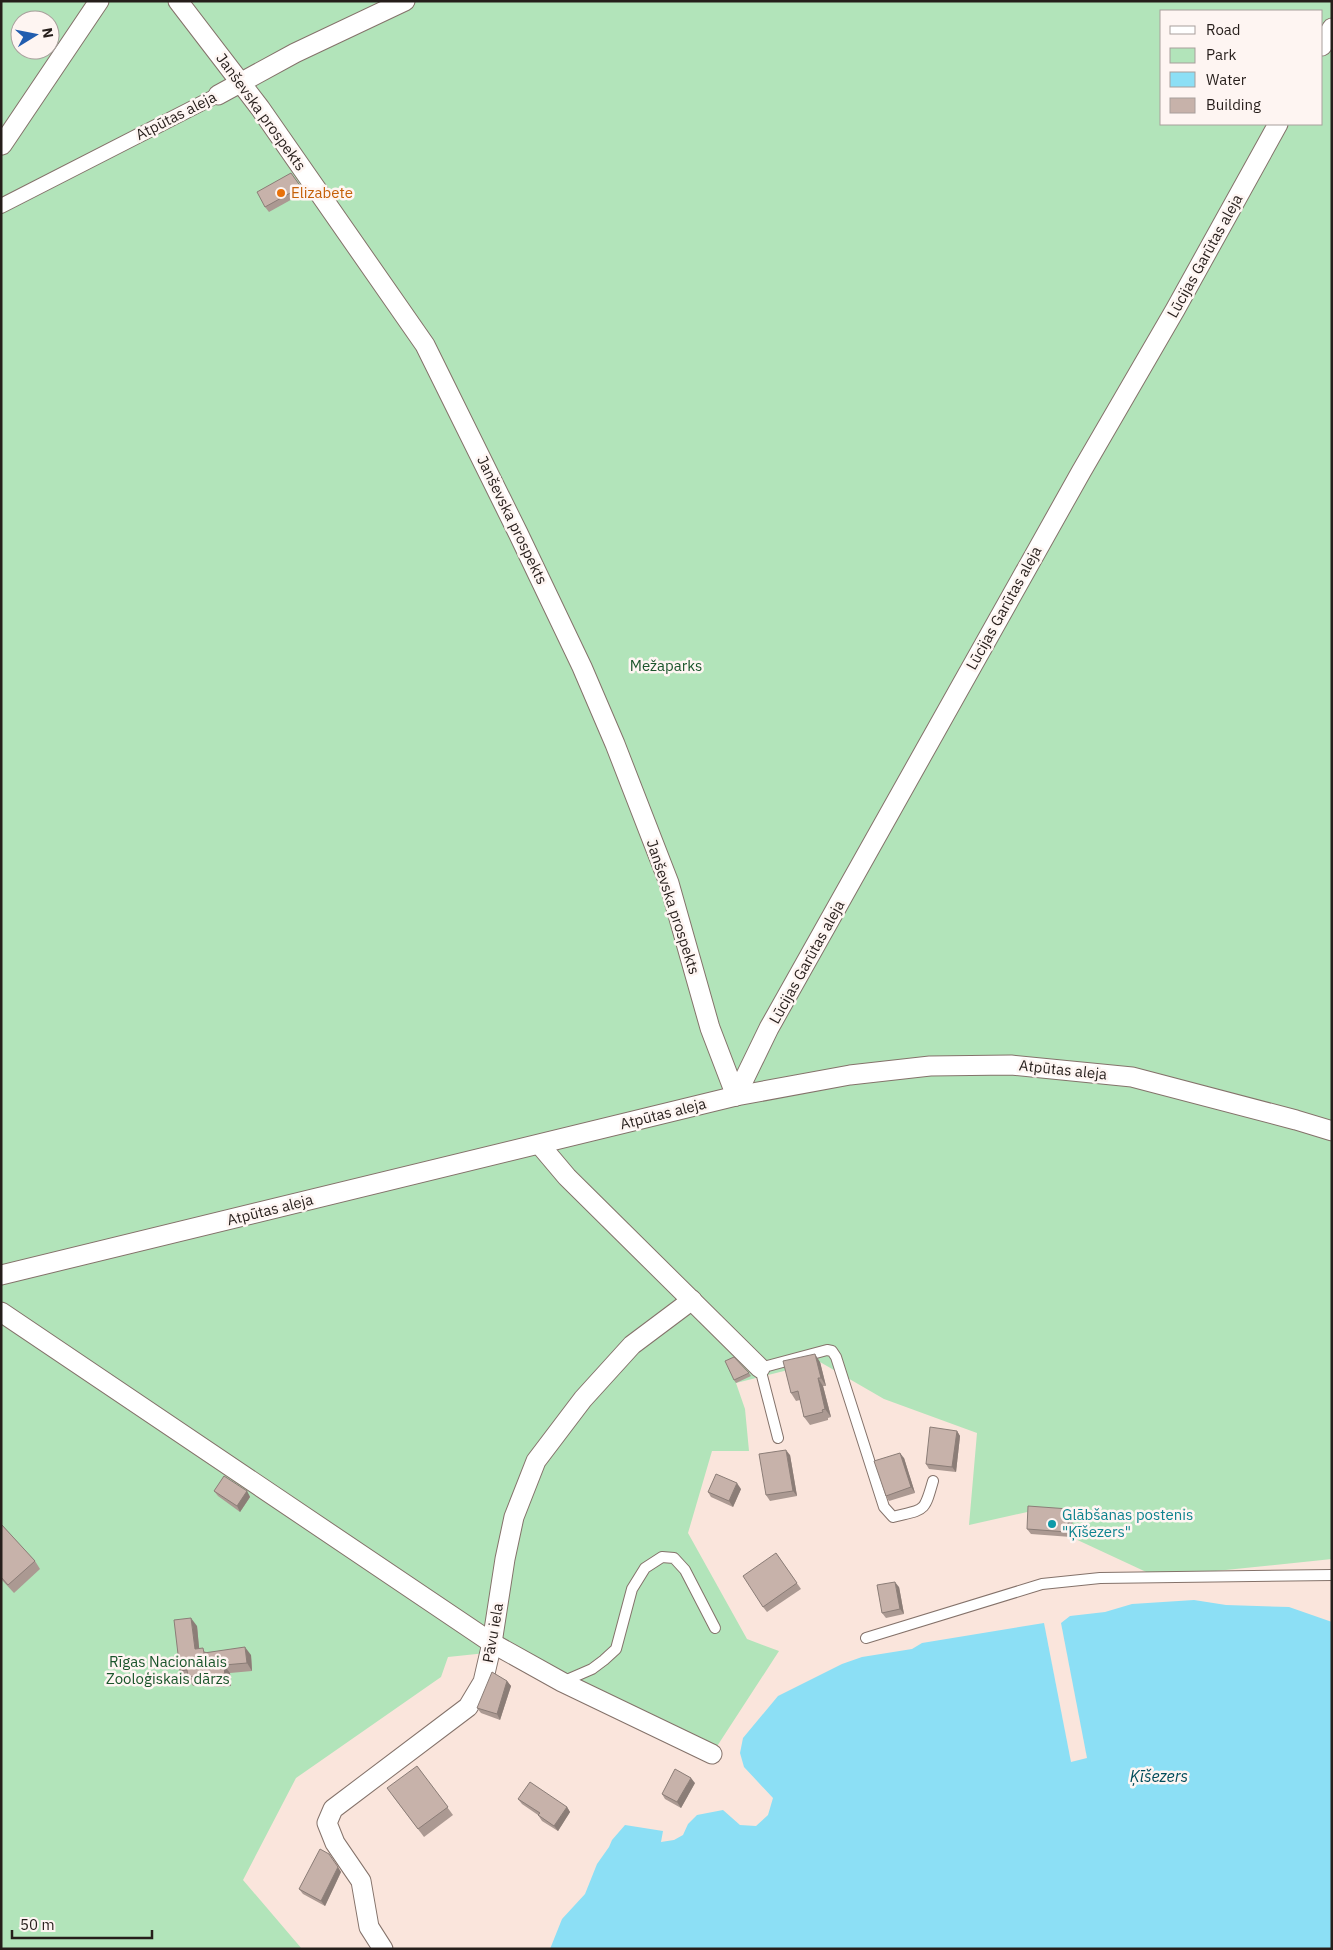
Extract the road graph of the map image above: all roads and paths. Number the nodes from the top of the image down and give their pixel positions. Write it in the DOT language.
graph roads {
  1 [pos="99,1"];
  2 [pos="178,1"];
  3 [pos="405,1"];
  4 [pos="1332,28"];
  5 [pos="1323,44"];
  6 [pos="241,83"];
  7 [pos="218,95"];
  8 [pos="1277,125"];
  9 [pos="2,145"];
  10 [pos="1,206"];
  11 [pos="736,1096"];
  12 [pos="1332,1131"];
  13 [pos="540,1145"];
  14 [pos="1,1275"];
  15 [pos="692,1300"];
  16 [pos="1,1312"];
  17 [pos="760,1368"];
  18 [pos="778,1438"];
  19 [pos="933,1481"];
  20 [pos="1332,1575"];
  21 [pos="715,1628"];
  22 [pos="866,1638"];
  23 [pos="492,1643"];
  24 [pos="562,1682"];
  25 [pos="712,1754"];
  26 [pos="383,1949"];
  1 -- 9 [label="street"];
  2 -- 6 [label="street, Janševska prospekts"];
  3 -- 6 [label="street, Atpūtas aleja"];
  4 -- 5 [label="street"];
  6 -- 7 [label="street, Atpūtas aleja"];
  6 -- 11 [label="street, Janševska prospekts"];
  7 -- 10 [label="street, Atpūtas aleja"];
  8 -- 11 [label="street, Lūcijas Garūtas aleja"];
  11 -- 12 [label="street, Atpūtas aleja"];
  11 -- 13 [label="street, Atpūtas aleja"];
  13 -- 14 [label="street, Atpūtas aleja"];
  13 -- 15 [label="street"];
  15 -- 17 [label="street"];
  15 -- 23 [label="street, Pāvu iela"];
  16 -- 23 [label="street"];
  17 -- 18 [label="lane"];
  17 -- 19 [label="lane"];
  20 -- 22 [label="lane"];
  21 -- 24 [label="lane"];
  23 -- 24 [label="street"];
  23 -- 26 [label="street, Pāvu iela"];
  24 -- 25 [label="street"];
}
